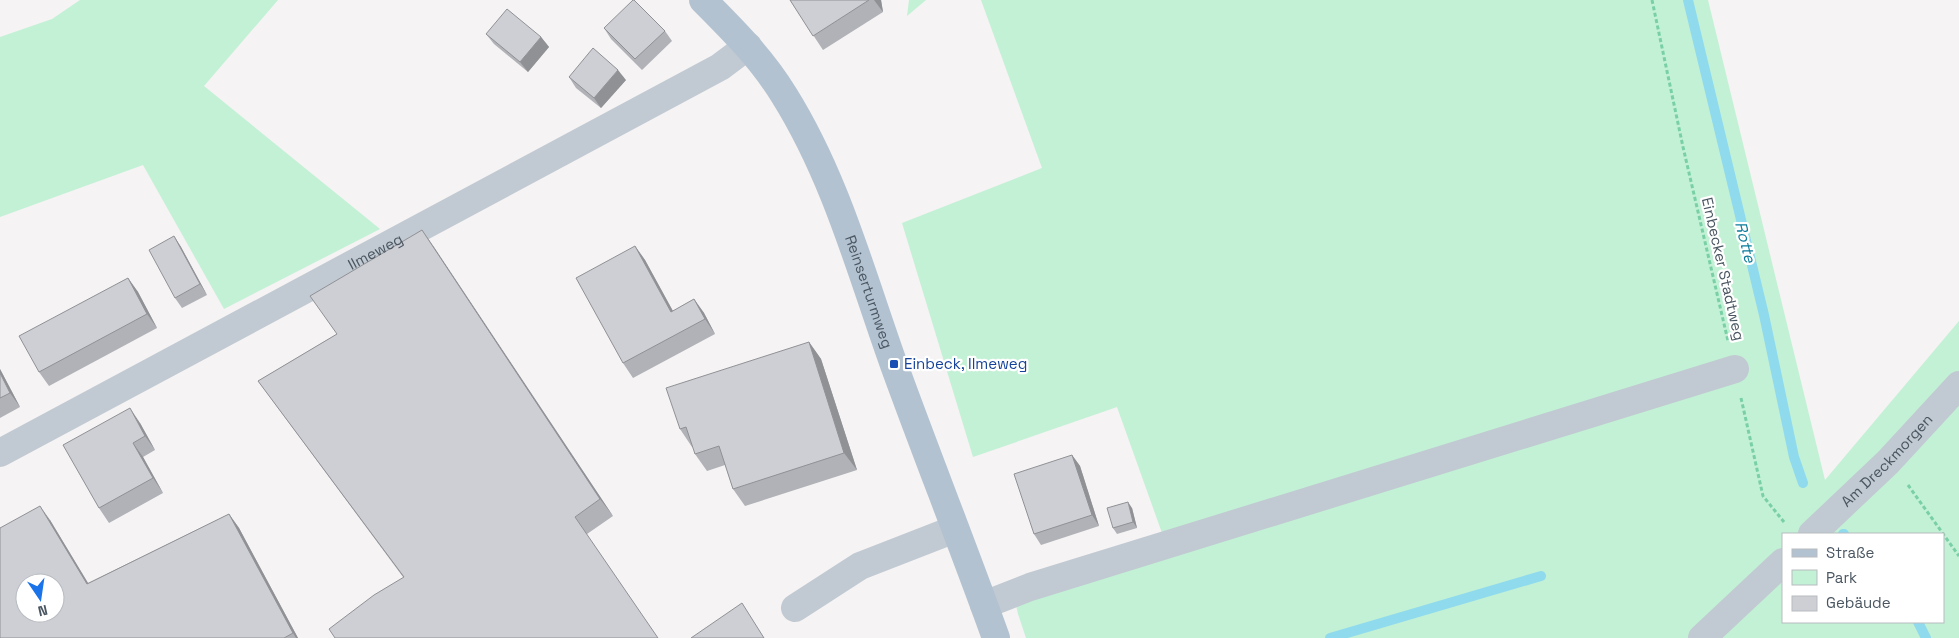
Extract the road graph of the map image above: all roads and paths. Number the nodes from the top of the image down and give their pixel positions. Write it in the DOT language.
graph roads {
  1 [pos="704,0"];
  2 [pos="1652,0"];
  3 [pos="748,46"];
  4 [pos="1735,369"];
  5 [pos="1959,385"];
  6 [pos="0,453"];
  7 [pos="1888,462"];
  8 [pos="955,529"];
  9 [pos="1800,530"];
  10 [pos="1943,533"];
  11 [pos="1944,535"];
  12 [pos="1959,556"];
  13 [pos="1782,563"];
  14 [pos="984,605"];
  15 [pos="795,608"];
  16 [pos="996,638"];
  17 [pos="1702,638"];
  1 -- 3 [label="main road, Reinserturmweg"];
  2 -- 4 [label="path, Einbecker Stadtweg"];
  3 -- 6 [label="street, Ilmeweg"];
  3 -- 8 [label="main road, Reinserturmweg"];
  4 -- 9 [label="path, Einbecker Stadtweg"];
  4 -- 14 [label="street"];
  5 -- 7 [label="street, Am Dreckmorgen"];
  7 -- 9 [label="street, Am Dreckmorgen"];
  7 -- 10 [label="path"];
  8 -- 14 [label="main road, Reinserturmweg"];
  8 -- 15 [label="street"];
  11 -- 12 [label="path"];
  13 -- 17 [label="street"];
  14 -- 16 [label="main road, Reinserturmweg"];
}
